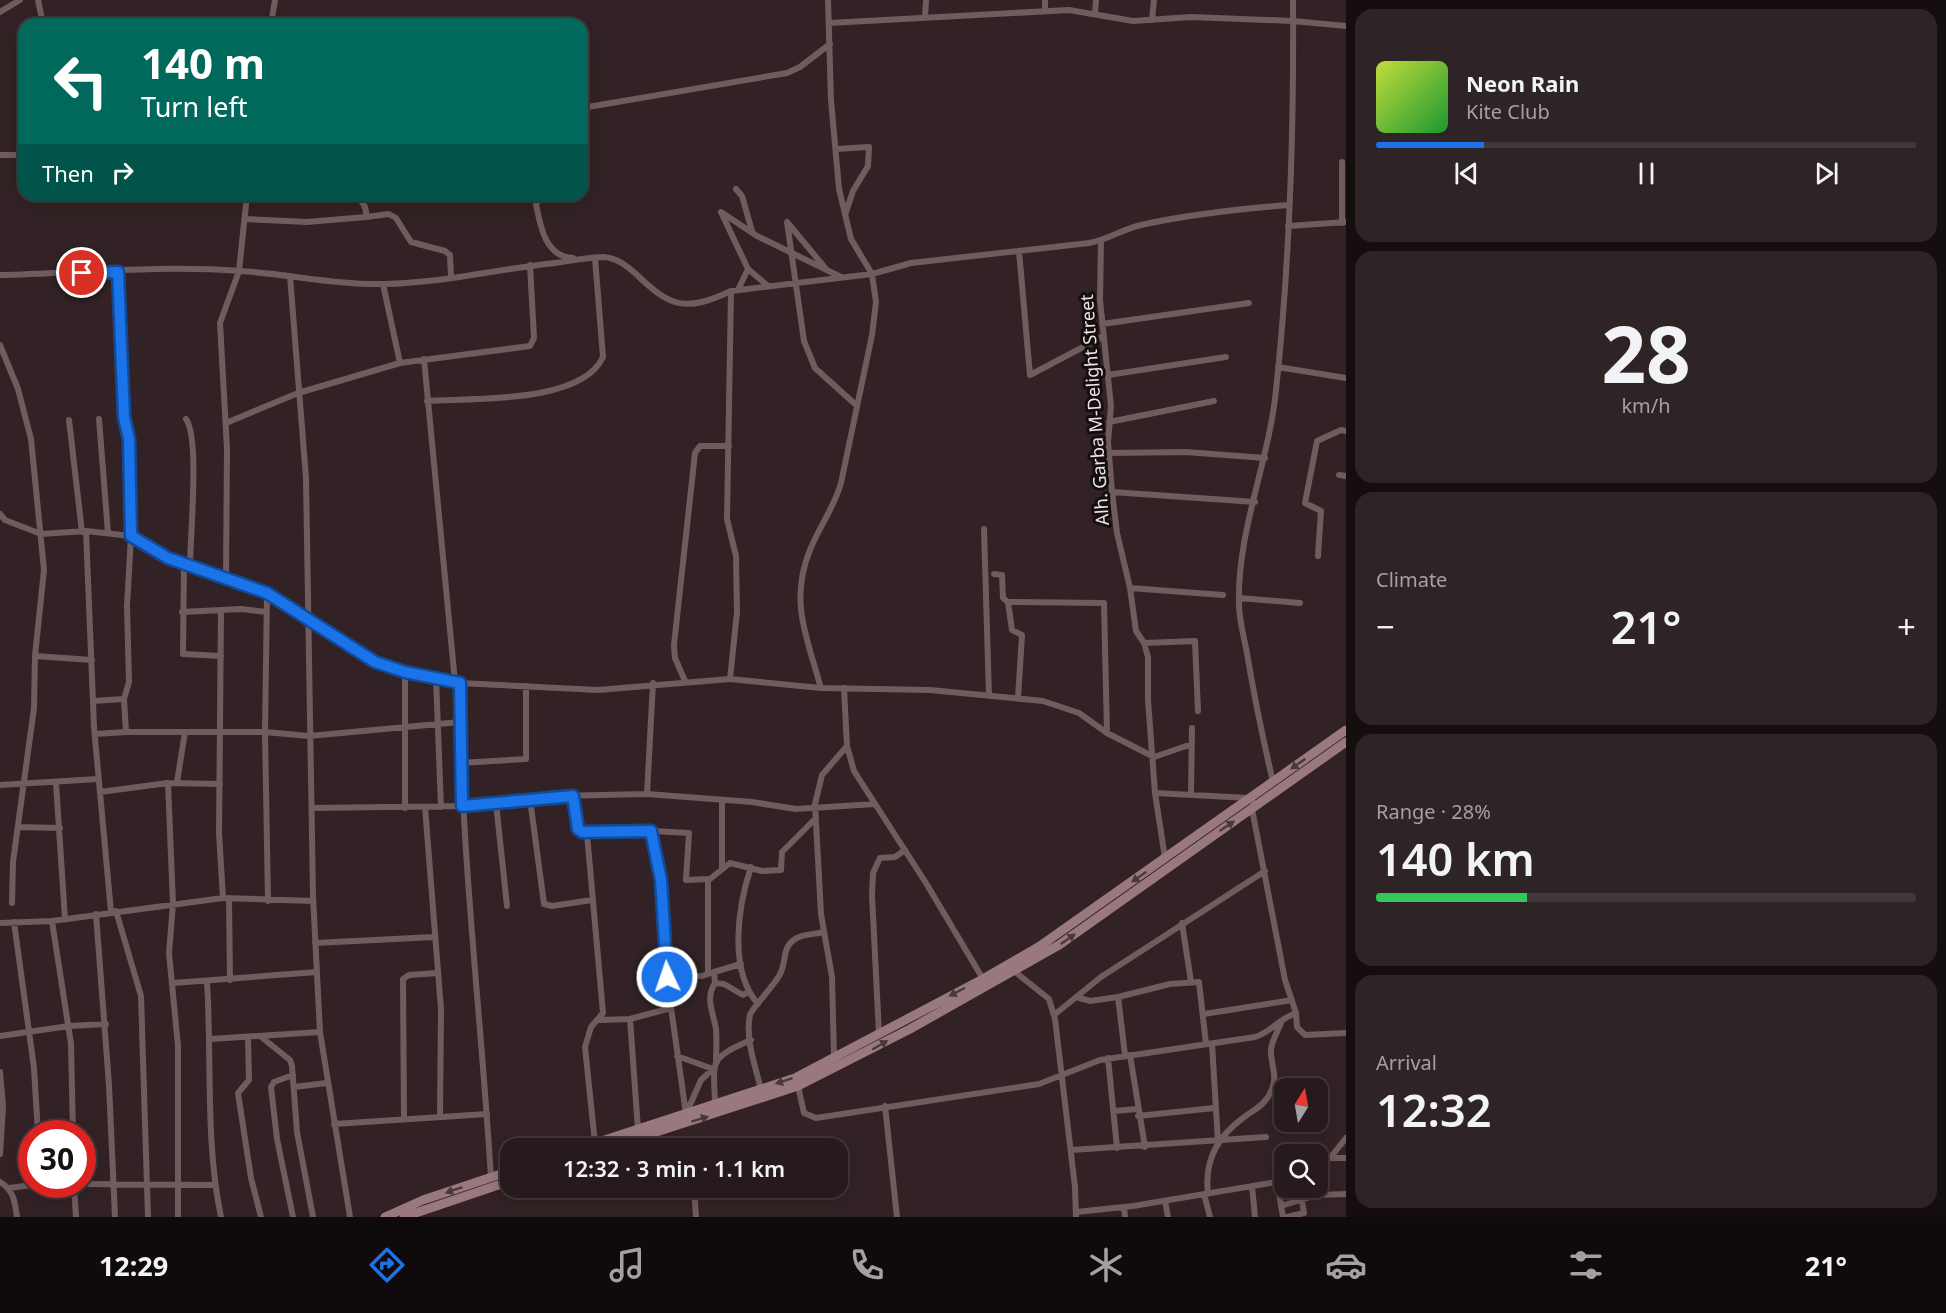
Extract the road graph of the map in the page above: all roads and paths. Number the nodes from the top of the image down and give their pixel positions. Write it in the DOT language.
graph roads {
  1 [pos="20,0"];
  2 [pos="38,0"];
  3 [pos="275,0"];
  4 [pos="828,0"];
  5 [pos="926,0"];
  6 [pos="1045,0"];
  7 [pos="1096,0"];
  8 [pos="1154,0"];
  9 [pos="1293,0"];
  10 [pos="1045,11"];
  11 [pos="0,12"];
  12 [pos="1095,14"];
  13 [pos="925,17"];
  14 [pos="42,18"];
  15 [pos="272,18"];
  16 [pos="1152,20"];
  17 [pos="1293,21"];
  18 [pos="830,23"];
  19 [pos="1346,26"];
  20 [pos="830,44"];
  21 [pos="588,107"];
  22 [pos="836,149"];
  23 [pos="0,155"];
  24 [pos="18,155"];
  25 [pos="1342,162"];
  26 [pos="736,189"];
  27 [pos="246,201"];
  28 [pos="362,201"];
  29 [pos="538,201"];
  30 [pos="1288,205"];
  31 [pos="845,216"];
  32 [pos="366,217"];
  33 [pos="245,219"];
  34 [pos="1344,223"];
  35 [pos="1288,226"];
  36 [pos="752,231"];
  37 [pos="1101,241"];
  38 [pos="1019,251"];
  39 [pos="793,254"];
  40 [pos="595,258"];
  41 [pos="530,265"];
  42 [pos="748,269"];
  43 [pos="826,269"];
  44 [pos="240,271"];
  45 [pos="118,272"];
  46 [pos="872,274"];
  47 [pos="0,275"];
  48 [pos="290,276"];
  49 [pos="450,277"];
  50 [pos="841,278"];
  51 [pos="797,283"];
  52 [pos="383,284"];
  53 [pos="769,286"];
  54 [pos="734,290"];
  55 [pos="1249,303"];
  56 [pos="1102,324"];
  57 [pos="1104,336"];
  58 [pos="0,345"];
  59 [pos="1226,357"];
  60 [pos="424,360"];
  61 [pos="400,363"];
  62 [pos="1278,367"];
  63 [pos="1108,375"];
  64 [pos="1346,378"];
  65 [pos="298,393"];
  66 [pos="1214,400"];
  67 [pos="427,401"];
  68 [pos="855,404"];
  69 [pos="99,419"];
  70 [pos="186,419"];
  71 [pos="69,420"];
  72 [pos="1109,422"];
  73 [pos="226,423"];
  74 [pos="1346,430"];
  75 [pos="729,446"];
  76 [pos="1109,453"];
  77 [pos="1265,458"];
  78 [pos="1112,492"];
  79 [pos="1255,502"];
  80 [pos="0,514"];
  81 [pos="984,529"];
  82 [pos="84,531"];
  83 [pos="108,533"];
  84 [pos="41,534"];
  85 [pos="131,536"];
  86 [pos="1318,556"];
  87 [pos="187,565"];
  88 [pos="994,574"];
  89 [pos="226,579"];
  90 [pos="1131,588"];
  91 [pos="267,593"];
  92 [pos="1223,595"];
  93 [pos="1239,598"];
  94 [pos="1008,602"];
  95 [pos="1300,603"];
  96 [pos="221,610"];
  97 [pos="182,612"];
  98 [pos="266,612"];
  99 [pos="308,618"];
  100 [pos="1144,643"];
  101 [pos="35,656"];
  102 [pos="221,656"];
  103 [pos="92,660"];
  104 [pos="405,672"];
  105 [pos="436,678"];
  106 [pos="730,679"];
  107 [pos="685,681"];
  108 [pos="457,682"];
  109 [pos="653,683"];
  110 [pos="526,686"];
  111 [pos="821,688"];
  112 [pos="844,688"];
  113 [pos="990,696"];
  114 [pos="1018,698"];
  115 [pos="124,699"];
  116 [pos="93,701"];
  117 [pos="1198,711"];
  118 [pos="460,722"];
  119 [pos="437,724"];
  120 [pos="404,728"];
  121 [pos="1192,728"];
  122 [pos="1346,730"];
  123 [pos="126,732"];
  124 [pos="185,732"];
  125 [pos="221,732"];
  126 [pos="265,732"];
  127 [pos="1107,733"];
  128 [pos="95,735"];
  129 [pos="309,736"];
  130 [pos="1346,742"];
  131 [pos="1191,744"];
  132 [pos="847,746"];
  133 [pos="1154,756"];
  134 [pos="460,763"];
  135 [pos="99,779"];
  136 [pos="177,782"];
  137 [pos="1273,782"];
  138 [pos="25,783"];
  139 [pos="57,783"];
  140 [pos="168,783"];
  141 [pos="220,784"];
  142 [pos="0,785"];
  143 [pos="100,792"];
  144 [pos="1155,793"];
  145 [pos="1191,793"];
  146 [pos="647,794"];
  147 [pos="573,796"];
  148 [pos="1249,798"];
  149 [pos="530,799"];
  150 [pos="722,800"];
  151 [pos="496,802"];
  152 [pos="875,804"];
  153 [pos="462,806"];
  154 [pos="425,807"];
  155 [pos="441,807"];
  156 [pos="1254,807"];
  157 [pos="312,808"];
  158 [pos="405,808"];
  159 [pos="815,808"];
  160 [pos="816,818"];
  161 [pos="19,827"];
  162 [pos="60,828"];
  163 [pos="651,831"];
  164 [pos="587,834"];
  165 [pos="906,850"];
  166 [pos="1165,858"];
  167 [pos="751,867"];
  168 [pos="722,869"];
  169 [pos="1265,871"];
  170 [pos="708,879"];
  171 [pos="226,898"];
  172 [pos="592,900"];
  173 [pos="268,901"];
  174 [pos="313,901"];
  175 [pos="12,903"];
  176 [pos="174,904"];
  177 [pos="507,906"];
  178 [pos="113,911"];
  179 [pos="96,914"];
  180 [pos="65,919"];
  181 [pos="52,921"];
  182 [pos="14,922"];
  183 [pos="0,923"];
  184 [pos="1182,923"];
  185 [pos="824,932"];
  186 [pos="434,937"];
  187 [pos="315,943"];
  188 [pos="741,964"];
  189 [pos="1014,971"];
  190 [pos="317,972"];
  191 [pos="438,973"];
  192 [pos="711,973"];
  193 [pos="667,977"];
  194 [pos="983,979"];
  195 [pos="230,980"];
  196 [pos="207,982"];
  197 [pos="1191,982"];
  198 [pos="173,983"];
  199 [pos="715,983"];
  200 [pos="748,992"];
  201 [pos="1076,997"];
  202 [pos="1118,997"];
  203 [pos="1292,1000"];
  204 [pos="758,1004"];
  205 [pos="671,1008"];
  206 [pos="1296,1013"];
  207 [pos="1204,1014"];
  208 [pos="1054,1015"];
  209 [pos="630,1019"];
  210 [pos="1282,1019"];
  211 [pos="600,1020"];
  212 [pos="106,1024"];
  213 [pos="69,1026"];
  214 [pos="27,1032"];
  215 [pos="320,1032"];
  216 [pos="1346,1033"];
  217 [pos="879,1034"];
  218 [pos="0,1036"];
  219 [pos="260,1036"];
  220 [pos="248,1037"];
  221 [pos="211,1039"];
  222 [pos="751,1040"];
  223 [pos="1209,1044"];
  224 [pos="1127,1055"];
  225 [pos="677,1056"];
  226 [pos="834,1057"];
  227 [pos="1108,1058"];
  228 [pos="714,1066"];
  229 [pos="0,1072"];
  230 [pos="293,1075"];
  231 [pos="1061,1076"];
  232 [pos="327,1083"];
  233 [pos="798,1086"];
  234 [pos="294,1087"];
  235 [pos="760,1089"];
  236 [pos="715,1104"];
  237 [pos="885,1106"];
  238 [pos="1214,1108"];
  239 [pos="1137,1109"];
  240 [pos="1114,1111"];
  241 [pos="487,1114"];
  242 [pos="686,1114"];
  243 [pos="440,1116"];
  244 [pos="1138,1116"];
  245 [pos="404,1118"];
  246 [pos="37,1120"];
  247 [pos="72,1120"];
  248 [pos="334,1124"];
  249 [pos="638,1129"];
  250 [pos="649,1134"];
  251 [pos="1266,1137"];
  252 [pos="594,1138"];
  253 [pos="610,1138"];
  254 [pos="637,1138"];
  255 [pos="652,1138"];
  256 [pos="1346,1138"];
  257 [pos="1218,1142"];
  258 [pos="1145,1147"];
  259 [pos="1117,1148"];
  260 [pos="1071,1150"];
  261 [pos="0,1154"];
  262 [pos="1330,1158"];
  263 [pos="1346,1158"];
  264 [pos="500,1175"];
  265 [pos="491,1178"];
  266 [pos="0,1182"];
  267 [pos="96,1184"];
  268 [pos="113,1184"];
  269 [pos="146,1185"];
  270 [pos="178,1185"];
  271 [pos="214,1185"];
  272 [pos="500,1186"];
  273 [pos="1252,1186"];
  274 [pos="18,1187"];
  275 [pos="9,1188"];
  276 [pos="1206,1193"];
  277 [pos="1346,1194"];
  278 [pos="1328,1195"];
  279 [pos="75,1198"];
  280 [pos="694,1198"];
  281 [pos="1311,1198"];
  282 [pos="1165,1201"];
  283 [pos="1302,1201"];
  284 [pos="1281,1206"];
  285 [pos="1124,1207"];
  286 [pos="427,1213"];
  287 [pos="1076,1214"];
  288 [pos="17,1217"];
  289 [pos="76,1217"];
  290 [pos="115,1217"];
  291 [pos="148,1217"];
  292 [pos="178,1217"];
  293 [pos="220,1217"];
  294 [pos="261,1217"];
  295 [pos="293,1217"];
  296 [pos="313,1217"];
  297 [pos="350,1217"];
  298 [pos="385,1217"];
  299 [pos="404,1217"];
  300 [pos="696,1217"];
  301 [pos="897,1217"];
  302 [pos="1125,1217"];
  303 [pos="1168,1217"];
  304 [pos="1210,1217"];
  305 [pos="1255,1217"];
  306 [pos="1285,1217"];
  1 -- 11 [label="street"];
  2 -- 14 [label="street"];
  3 -- 15 [label="street"];
  4 -- 18 [label="street"];
  5 -- 13 [label="street"];
  6 -- 10 [label="street"];
  7 -- 12 [label="street"];
  8 -- 16 [label="street"];
  9 -- 17 [label="street"];
  10 -- 12 [label="street"];
  10 -- 13 [label="street"];
  12 -- 16 [label="street"];
  13 -- 18 [label="street"];
  16 -- 17 [label="street"];
  17 -- 19 [label="street"];
  17 -- 30 [label="street"];
  18 -- 20 [label="street"];
  20 -- 21 [label="street"];
  20 -- 22 [label="street"];
  22 -- 31 [label="street"];
  22 -- 31 [label="street"];
  23 -- 24 [label="street"];
  25 -- 34 [label="street"];
  26 -- 36 [label="street"];
  27 -- 33 [label="street"];
  28 -- 32 [label="street"];
  29 -- 40 [label="street"];
  30 -- 35 [label="street"];
  30 -- 37 [label="street"];
  31 -- 46 [label="street"];
  32 -- 33 [label="street"];
  32 -- 49 [label="street"];
  33 -- 44 [label="street"];
  34 -- 35 [label="street"];
  35 -- 62 [label="street"];
  36 -- 39 [label="street"];
  36 -- 42 [label="street"];
  37 -- 38 [label="street"];
  37 -- 56 [label="street, Alh. Garba M-Delight Street"];
  38 -- 46 [label="street"];
  38 -- 57 [label="street"];
  39 -- 43 [label="street"];
  39 -- 43 [label="street"];
  39 -- 51 [label="street"];
  40 -- 41 [label="street"];
  40 -- 54 [label="street"];
  40 -- 67 [label="street"];
  41 -- 49 [label="street"];
  41 -- 60 [label="street"];
  42 -- 53 [label="street"];
  42 -- 54 [label="street"];
  43 -- 50 [label="street"];
  44 -- 45 [label="street"];
  44 -- 48 [label="street"];
  44 -- 73 [label="street"];
  45 -- 47 [label="street"];
  45 -- 85 [label="street"];
  46 -- 50 [label="street"];
  46 -- 68 [label="street"];
  48 -- 52 [label="street"];
  48 -- 65 [label="street"];
  49 -- 52 [label="street"];
  50 -- 51 [label="street"];
  51 -- 53 [label="street"];
  51 -- 68 [label="street"];
  52 -- 61 [label="street"];
  53 -- 54 [label="street"];
  54 -- 75 [label="street"];
  55 -- 56 [label="street"];
  56 -- 57 [label="street, Alh. Garba M-Delight Street"];
  57 -- 63 [label="street, Alh. Garba M-Delight Street"];
  58 -- 84 [label="street"];
  59 -- 63 [label="street"];
  60 -- 61 [label="street"];
  60 -- 67 [label="street"];
  61 -- 65 [label="street"];
  62 -- 64 [label="street"];
  62 -- 77 [label="street"];
  63 -- 72 [label="street, Alh. Garba M-Delight Street"];
  65 -- 73 [label="street"];
  65 -- 99 [label="street"];
  66 -- 72 [label="street"];
  67 -- 108 [label="street"];
  68 -- 111 [label="street"];
  69 -- 83 [label="street"];
  70 -- 87 [label="street"];
  71 -- 82 [label="street"];
  72 -- 76 [label="street, Alh. Garba M-Delight Street"];
  73 -- 89 [label="street"];
  74 -- 86 [label="street"];
  75 -- 106 [label="street"];
  75 -- 107 [label="street"];
  76 -- 77 [label="street"];
  76 -- 78 [label="street, Alh. Garba M-Delight Street"];
  77 -- 79 [label="street"];
  78 -- 79 [label="street"];
  78 -- 90 [label="street, Alh. Garba M-Delight Street"];
  79 -- 93 [label="street"];
  80 -- 84 [label="street"];
  81 -- 113 [label="street"];
  82 -- 83 [label="street"];
  82 -- 84 [label="street"];
  82 -- 103 [label="street"];
  83 -- 85 [label="street"];
  84 -- 101 [label="street"];
  85 -- 87 [label="street"];
  85 -- 115 [label="street"];
  87 -- 89 [label="street"];
  87 -- 97 [label="street"];
  88 -- 94 [label="street"];
  89 -- 91 [label="street"];
  90 -- 92 [label="street"];
  90 -- 100 [label="street, Alh. Garba M-Delight Street"];
  91 -- 98 [label="street"];
  91 -- 99 [label="street"];
  93 -- 95 [label="street"];
  93 -- 137 [label="street"];
  94 -- 114 [label="street"];
  94 -- 127 [label="street"];
  96 -- 97 [label="street"];
  96 -- 98 [label="street"];
  96 -- 102 [label="street"];
  97 -- 102 [label="street"];
  98 -- 126 [label="street"];
  99 -- 104 [label="street"];
  99 -- 129 [label="street"];
  100 -- 117 [label="street"];
  100 -- 133 [label="street, Alh. Garba M-Delight Street"];
  101 -- 103 [label="street"];
  101 -- 138 [label="street"];
  102 -- 125 [label="street"];
  103 -- 116 [label="street"];
  104 -- 105 [label="street"];
  104 -- 120 [label="street"];
  105 -- 108 [label="street"];
  105 -- 119 [label="street"];
  106 -- 107 [label="street"];
  106 -- 111 [label="street"];
  107 -- 109 [label="street"];
  108 -- 110 [label="street"];
  108 -- 118 [label="street"];
  109 -- 110 [label="street"];
  109 -- 146 [label="street"];
  110 -- 134 [label="street"];
  111 -- 112 [label="street"];
  112 -- 113 [label="street"];
  112 -- 132 [label="street"];
  113 -- 114 [label="street"];
  114 -- 127 [label="street"];
  115 -- 116 [label="street"];
  115 -- 123 [label="street"];
  116 -- 128 [label="street"];
  118 -- 119 [label="street"];
  118 -- 134 [label="street"];
  119 -- 120 [label="street"];
  119 -- 155 [label="street"];
  120 -- 129 [label="street"];
  120 -- 158 [label="street"];
  121 -- 131 [label="street"];
  122 -- 137 [label="main road, one-way"];
  123 -- 124 [label="street"];
  123 -- 128 [label="street"];
  124 -- 125 [label="street"];
  124 -- 136 [label="street"];
  125 -- 126 [label="street"];
  125 -- 141 [label="street"];
  126 -- 129 [label="street"];
  126 -- 173 [label="street"];
  127 -- 133 [label="street"];
  128 -- 135 [label="street"];
  129 -- 157 [label="street"];
  130 -- 156 [label="main road"];
  131 -- 133 [label="street"];
  131 -- 145 [label="street"];
  132 -- 152 [label="street"];
  132 -- 159 [label="street"];
  133 -- 144 [label="street, Alh. Garba M-Delight Street"];
  134 -- 153 [label="street"];
  135 -- 139 [label="street"];
  135 -- 143 [label="street"];
  136 -- 140 [label="street"];
  136 -- 141 [label="street"];
  137 -- 148 [label="main road"];
  138 -- 139 [label="street"];
  138 -- 142 [label="street"];
  138 -- 161 [label="street"];
  139 -- 162 [label="street"];
  140 -- 143 [label="street"];
  140 -- 176 [label="street"];
  141 -- 171 [label="street"];
  143 -- 178 [label="street"];
  144 -- 145 [label="street"];
  144 -- 166 [label="street, Alh. Garba M-Delight Street"];
  145 -- 148 [label="street"];
  146 -- 147 [label="street"];
  146 -- 150 [label="street"];
  147 -- 149 [label="street"];
  147 -- 164 [label="street"];
  148 -- 156 [label="street"];
  148 -- 166 [label="main road"];
  149 -- 151 [label="street"];
  149 -- 172 [label="street"];
  150 -- 159 [label="street"];
  150 -- 168 [label="street"];
  151 -- 153 [label="street"];
  151 -- 177 [label="street"];
  152 -- 159 [label="street"];
  152 -- 165 [label="street"];
  153 -- 155 [label="street"];
  153 -- 241 [label="street"];
  154 -- 155 [label="street"];
  154 -- 158 [label="street"];
  154 -- 186 [label="street"];
  156 -- 169 [label="street"];
  189 -- 156 [label="main road, one-way"];
  157 -- 158 [label="street"];
  157 -- 174 [label="street"];
  159 -- 160 [label="street"];
  160 -- 167 [label="street"];
  160 -- 185 [label="street"];
  161 -- 162 [label="street"];
  161 -- 175 [label="street"];
  162 -- 180 [label="street"];
  163 -- 164 [label="street"];
  163 -- 170 [label="street"];
  163 -- 193 [label="street"];
  164 -- 172 [label="street"];
  165 -- 194 [label="street"];
  165 -- 217 [label="street"];
  166 -- 194 [label="main road, one-way"];
  167 -- 168 [label="street"];
  167 -- 188 [label="street"];
  168 -- 170 [label="street"];
  169 -- 184 [label="street"];
  169 -- 203 [label="street"];
  170 -- 192 [label="street"];
  171 -- 173 [label="street"];
  171 -- 176 [label="street"];
  171 -- 195 [label="street"];
  172 -- 211 [label="street"];
  173 -- 174 [label="street"];
  174 -- 187 [label="street"];
  176 -- 178 [label="street"];
  176 -- 198 [label="street"];
  178 -- 179 [label="street"];
  178 -- 269 [label="street"];
  179 -- 180 [label="street"];
  179 -- 212 [label="street"];
  180 -- 181 [label="street"];
  181 -- 182 [label="street"];
  181 -- 213 [label="street"];
  182 -- 183 [label="street"];
  182 -- 214 [label="street"];
  184 -- 197 [label="street"];
  184 -- 201 [label="street"];
  185 -- 204 [label="street"];
  185 -- 226 [label="street"];
  186 -- 187 [label="street"];
  186 -- 191 [label="street"];
  187 -- 190 [label="street"];
  188 -- 192 [label="street"];
  188 -- 200 [label="street"];
  189 -- 208 [label="street"];
  233 -- 189 [label="main road, one-way"];
  190 -- 195 [label="street"];
  190 -- 215 [label="street"];
  191 -- 243 [label="street"];
  191 -- 245 [label="street"];
  192 -- 193 [label="street"];
  192 -- 199 [label="street"];
  193 -- 205 [label="street"];
  194 -- 217 [label="main road, one-way"];
  195 -- 196 [label="street"];
  196 -- 198 [label="street"];
  196 -- 221 [label="street"];
  197 -- 202 [label="street"];
  197 -- 207 [label="street"];
  198 -- 270 [label="street"];
  199 -- 200 [label="street"];
  199 -- 228 [label="street"];
  200 -- 204 [label="street"];
  201 -- 202 [label="street"];
  201 -- 208 [label="street"];
  202 -- 224 [label="street"];
  203 -- 206 [label="street"];
  203 -- 207 [label="street"];
  204 -- 222 [label="street"];
  205 -- 209 [label="street"];
  205 -- 225 [label="street"];
  206 -- 210 [label="street"];
  206 -- 216 [label="street"];
  207 -- 223 [label="street"];
  208 -- 231 [label="street"];
  209 -- 211 [label="street"];
  209 -- 249 [label="street"];
  210 -- 223 [label="street"];
  210 -- 257 [label="street"];
  211 -- 252 [label="street"];
  212 -- 213 [label="street"];
  212 -- 268 [label="street"];
  213 -- 214 [label="street"];
  213 -- 247 [label="street"];
  214 -- 218 [label="street"];
  214 -- 246 [label="street"];
  215 -- 219 [label="street"];
  215 -- 232 [label="street"];
  217 -- 226 [label="main road"];
  219 -- 220 [label="street"];
  219 -- 230 [label="street"];
  220 -- 221 [label="street"];
  220 -- 294 [label="street"];
  221 -- 271 [label="street"];
  222 -- 228 [label="street"];
  222 -- 235 [label="street"];
  223 -- 224 [label="street"];
  223 -- 238 [label="street"];
  224 -- 227 [label="street"];
  224 -- 239 [label="street"];
  225 -- 228 [label="street"];
  225 -- 242 [label="street"];
  226 -- 235 [label="main road, one-way"];
  227 -- 231 [label="street"];
  227 -- 240 [label="street"];
  228 -- 236 [label="street"];
  228 -- 242 [label="street"];
  229 -- 261 [label="street"];
  230 -- 234 [label="street"];
  230 -- 295 [label="street"];
  231 -- 237 [label="street"];
  231 -- 260 [label="street"];
  232 -- 234 [label="street"];
  232 -- 248 [label="street"];
  233 -- 237 [label="street"];
  250 -- 233 [label="main road, one-way"];
  234 -- 296 [label="street"];
  235 -- 236 [label="main road"];
  236 -- 242 [label="main road"];
  237 -- 301 [label="street"];
  238 -- 244 [label="street"];
  238 -- 257 [label="street"];
  239 -- 240 [label="street"];
  239 -- 244 [label="street"];
  240 -- 259 [label="street"];
  241 -- 243 [label="street"];
  241 -- 265 [label="street"];
  242 -- 249 [label="main road"];
  243 -- 245 [label="street"];
  244 -- 258 [label="street"];
  245 -- 248 [label="street"];
  248 -- 297 [label="street"];
  249 -- 253 [label="main road"];
  250 -- 254 [label="main road"];
  250 -- 255 [label="street"];
  251 -- 257 [label="street"];
  256 -- 262 [label="street"];
  257 -- 258 [label="street"];
  257 -- 276 [label="street"];
  258 -- 259 [label="street"];
  259 -- 260 [label="street"];
  260 -- 287 [label="street"];
  262 -- 263 [label="street"];
  264 -- 265 [label="main road"];
  265 -- 298 [label="main road, one-way"];
  266 -- 275 [label="street"];
  267 -- 268 [label="street"];
  268 -- 269 [label="street"];
  268 -- 290 [label="street"];
  269 -- 270 [label="street"];
  269 -- 291 [label="street"];
  270 -- 271 [label="street"];
  270 -- 292 [label="street"];
  271 -- 293 [label="street"];
  272 -- 286 [label="main road"];
  273 -- 276 [label="street"];
  273 -- 284 [label="street"];
  273 -- 305 [label="street"];
  274 -- 275 [label="street"];
  275 -- 288 [label="street"];
  276 -- 282 [label="street"];
  276 -- 304 [label="street"];
  277 -- 278 [label="street"];
  279 -- 289 [label="street"];
  280 -- 300 [label="street"];
  281 -- 283 [label="street"];
  282 -- 285 [label="street"];
  282 -- 303 [label="street"];
  283 -- 284 [label="street"];
  283 -- 306 [label="street"];
  284 -- 306 [label="street"];
  285 -- 287 [label="street"];
  285 -- 302 [label="street"];
  286 -- 299 [label="main road"];
}
